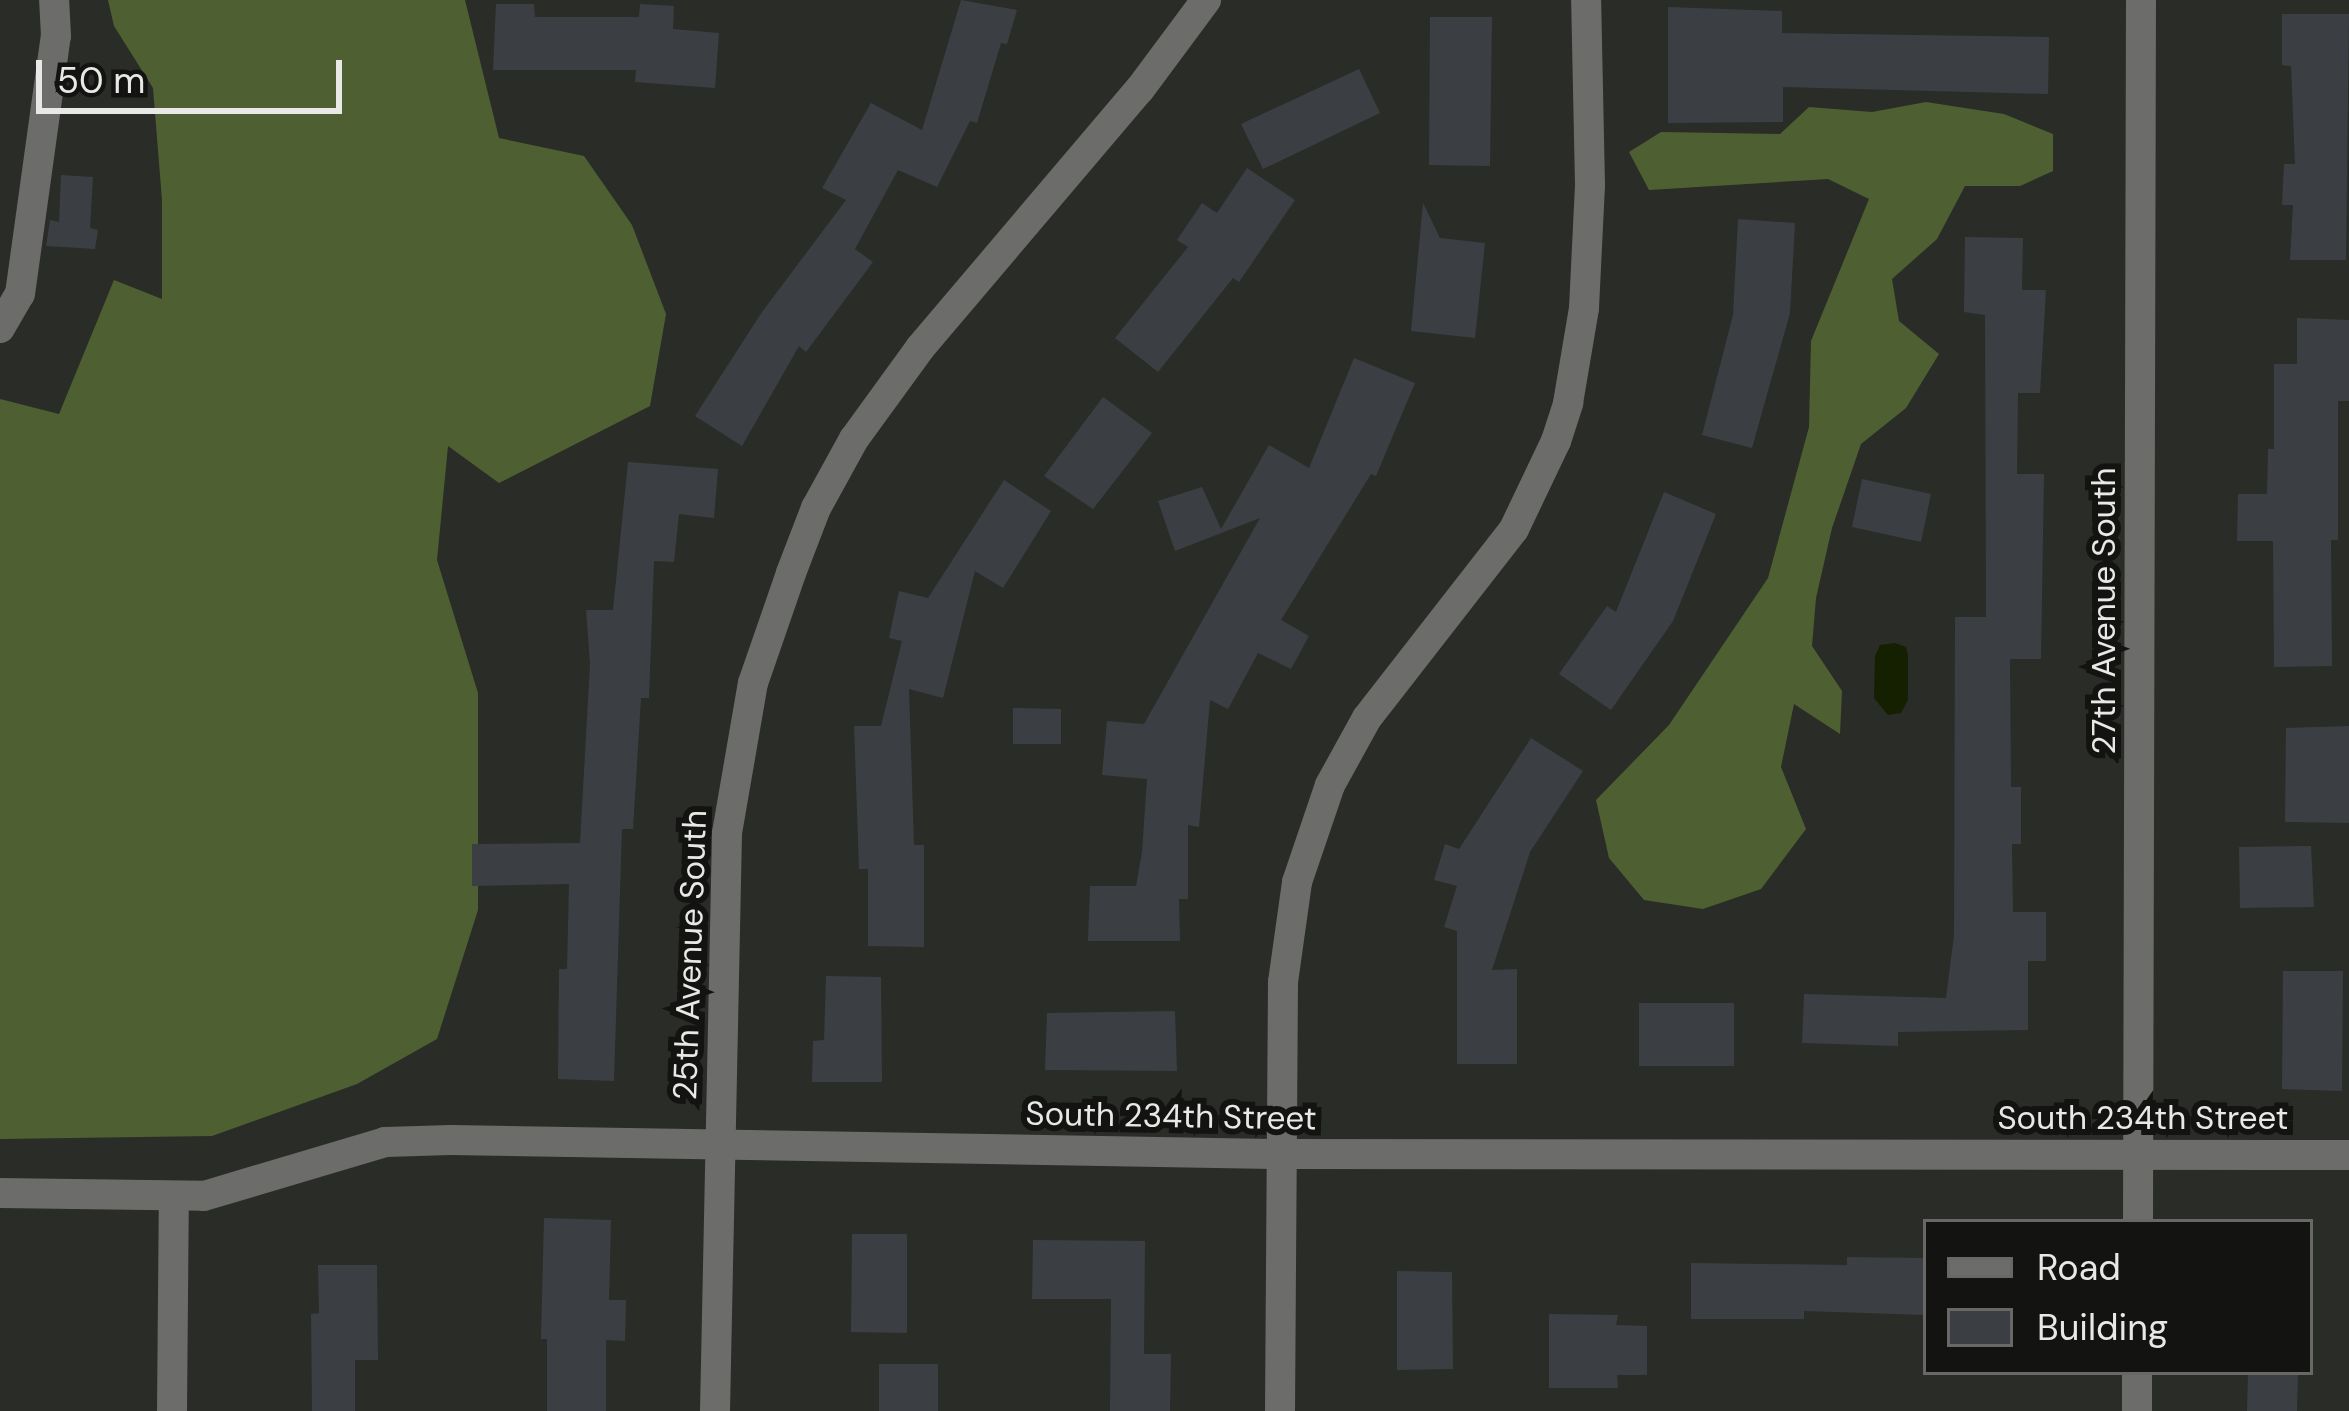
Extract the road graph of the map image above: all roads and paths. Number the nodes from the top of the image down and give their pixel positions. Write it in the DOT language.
graph roads {
  1 [pos="54,0"];
  2 [pos="1206,0"];
  3 [pos="1586,0"];
  4 [pos="2141,0"];
  5 [pos="0,328"];
  6 [pos="719,1146"];
  7 [pos="2138,1153"];
  8 [pos="1280,1154"];
  9 [pos="2349,1155"];
  10 [pos="0,1192"];
  11 [pos="174,1196"];
  12 [pos="2138,1219"];
  13 [pos="2137,1375"];
  14 [pos="172,1411"];
  15 [pos="716,1411"];
  16 [pos="1280,1411"];
  17 [pos="2137,1411"];
  1 -- 5 [label="street"];
  2 -- 6 [label="street, 25th Avenue South"];
  3 -- 8 [label="street"];
  4 -- 7 [label="street, 27th Avenue South"];
  6 -- 8 [label="street, South 234th Street"];
  6 -- 11 [label="street, South 234th Street"];
  6 -- 15 [label="street, 25th Avenue South"];
  7 -- 8 [label="street, South 234th Street"];
  7 -- 9 [label="street, South 234th Street"];
  7 -- 12 [label="street, 27th Avenue South"];
  8 -- 16 [label="street"];
  10 -- 11 [label="street, South 234th Street"];
  11 -- 14 [label="street"];
  13 -- 17 [label="street"];
}
